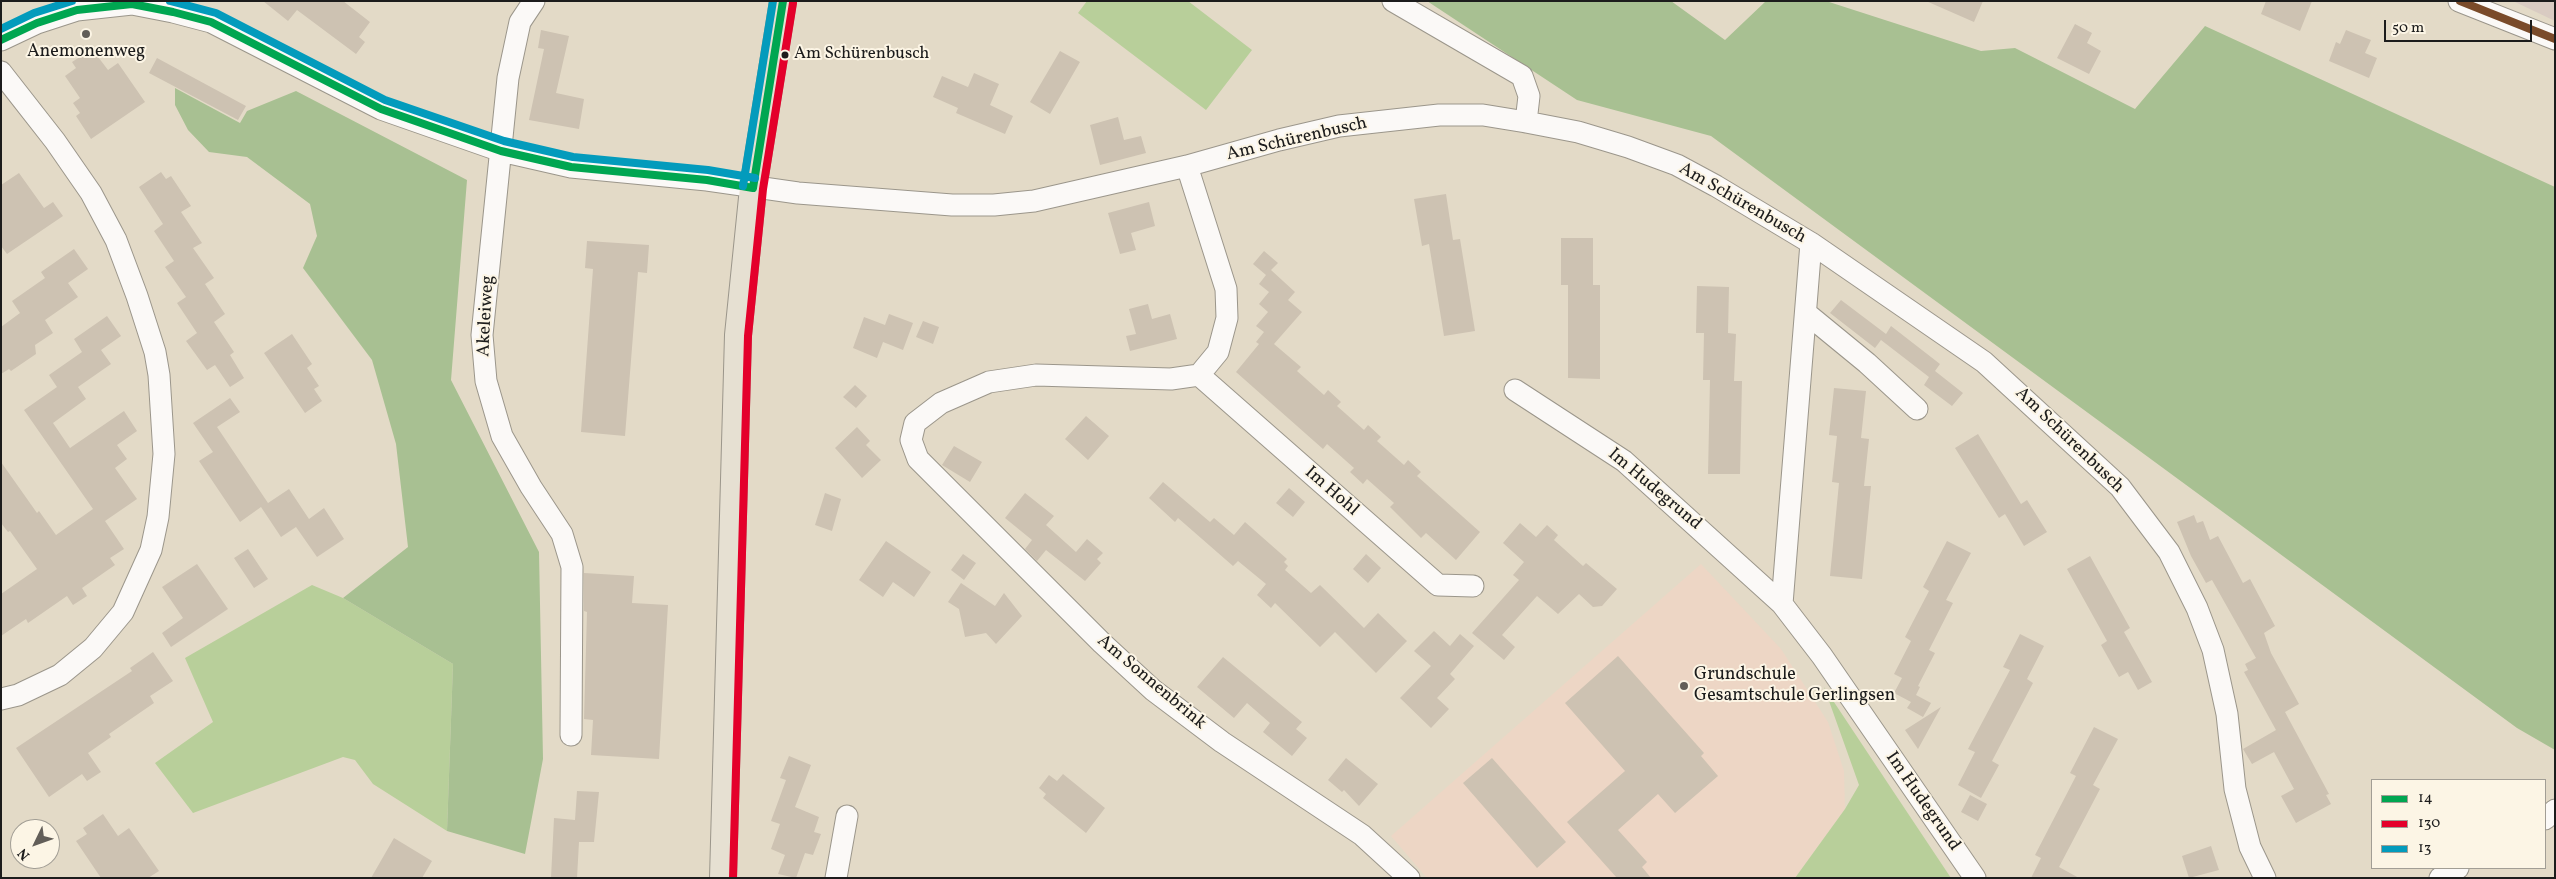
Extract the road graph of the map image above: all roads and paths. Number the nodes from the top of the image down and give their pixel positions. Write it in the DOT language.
graph roads {
  1 [pos="534,1"];
  2 [pos="783,1"];
  3 [pos="1393,1"];
  4 [pos="2459,1"];
  5 [pos="2555,39"];
  6 [pos="1,40"];
  7 [pos="1,72"];
  8 [pos="1526,122"];
  9 [pos="501,151"];
  10 [pos="1187,166"];
  11 [pos="753,188"];
  12 [pos="1811,244"];
  13 [pos="1806,313"];
  14 [pos="1199,375"];
  15 [pos="1515,390"];
  16 [pos="1918,409"];
  17 [pos="1472,586"];
  18 [pos="1782,604"];
  19 [pos="1,699"];
  20 [pos="571,735"];
  21 [pos="848,816"];
  22 [pos="2456,869"];
  23 [pos="723,878"];
  24 [pos="836,878"];
  25 [pos="1409,878"];
  26 [pos="1975,878"];
  27 [pos="2265,878"];
  28 [pos="2440,878"];
  1 -- 9 [label="street, Akeleiweg"];
  2 -- 11 [label="main road"];
  3 -- 8 [label="street"];
  4 -- 5 [label="street"];
  6 -- 9 [label="street, Am Schürenbusch"];
  7 -- 19 [label="street"];
  8 -- 10 [label="street, Am Schürenbusch"];
  8 -- 12 [label="street, Am Schürenbusch"];
  9 -- 11 [label="street, Am Schürenbusch"];
  9 -- 20 [label="street, Akeleiweg"];
  10 -- 11 [label="street, Am Schürenbusch"];
  10 -- 14 [label="street"];
  11 -- 23 [label="main road"];
  12 -- 13 [label="street"];
  12 -- 27 [label="street, Am Schürenbusch"];
  13 -- 16 [label="street"];
  13 -- 18 [label="street"];
  14 -- 17 [label="street, Im Hohl"];
  14 -- 25 [label="street, Am Sonnenbrink"];
  15 -- 18 [label="street, Im Hudegrund"];
  18 -- 26 [label="street, Im Hudegrund"];
  21 -- 24 [label="street"];
  22 -- 28 [label="street"];
}
